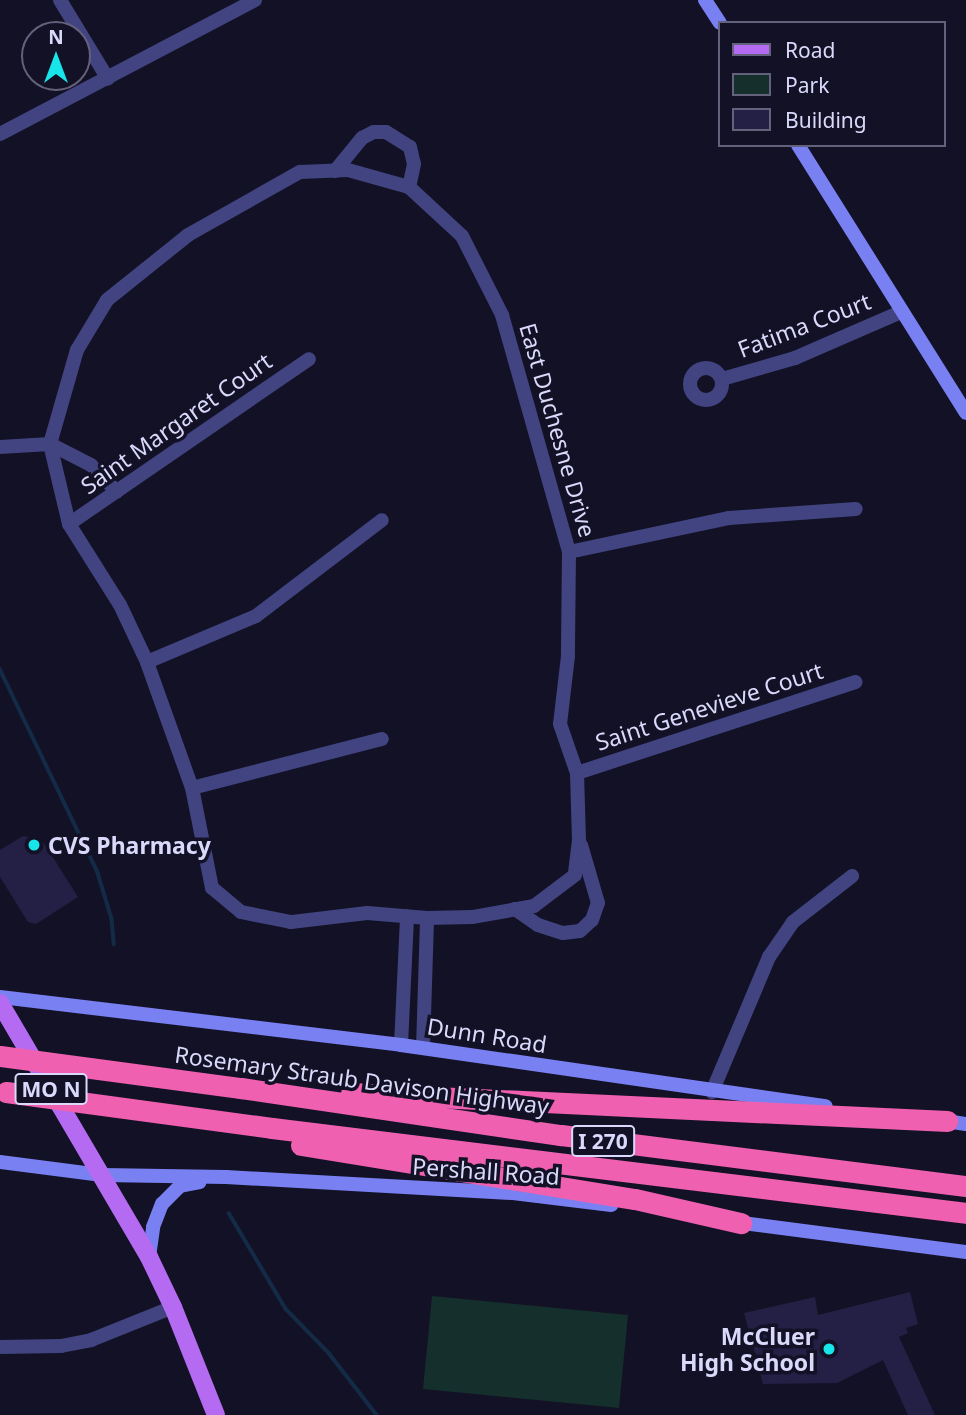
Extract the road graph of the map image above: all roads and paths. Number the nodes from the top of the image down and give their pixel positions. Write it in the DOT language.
graph roads {
  1 [pos="60,0"];
  2 [pos="256,0"];
  3 [pos="705,0"];
  4 [pos="719,21"];
  5 [pos="108,79"];
  6 [pos="0,134"];
  7 [pos="799,147"];
  8 [pos="335,171"];
  9 [pos="409,187"];
  10 [pos="901,312"];
  11 [pos="309,359"];
  12 [pos="722,379"];
  13 [pos="966,413"];
  14 [pos="50,444"];
  15 [pos="0,447"];
  16 [pos="117,492"];
  17 [pos="856,509"];
  18 [pos="382,520"];
  19 [pos="69,524"];
  20 [pos="569,552"];
  21 [pos="147,662"];
  22 [pos="856,682"];
  23 [pos="382,739"];
  24 [pos="577,773"];
  25 [pos="192,788"];
  26 [pos="579,840"];
  27 [pos="852,877"];
  28 [pos="515,909"];
  29 [pos="407,916"];
  30 [pos="427,918"];
  31 [pos="0,997"];
  32 [pos="0,1003"];
  33 [pos="401,1045"];
  34 [pos="423,1048"];
  35 [pos="0,1056"];
  36 [pos="240,1088"];
  37 [pos="3,1091"];
  38 [pos="712,1092"];
  39 [pos="957,1123"];
  40 [pos="272,1128"];
  41 [pos="0,1162"];
  42 [pos="102,1175"];
  43 [pos="226,1177"];
  44 [pos="966,1186"];
  45 [pos="966,1213"];
  46 [pos="741,1223"];
  47 [pos="966,1252"];
  48 [pos="149,1257"];
  49 [pos="173,1307"];
  50 [pos="0,1347"];
  51 [pos="216,1415"];
  1 -- 5 [label="street"];
  2 -- 5 [label="street"];
  3 -- 4 [label="street"];
  5 -- 6 [label="street"];
  7 -- 10 [label="street"];
  8 -- 9 [label="street"];
  8 -- 9 [label="street"];
  8 -- 14 [label="street"];
  9 -- 20 [label="street, East Duchesne Drive"];
  10 -- 12 [label="street, Fatima Court"];
  10 -- 13 [label="street"];
  11 -- 16 [label="street, Saint Margaret Court"];
  14 -- 15 [label="street"];
  14 -- 16 [label="street"];
  14 -- 19 [label="street"];
  16 -- 19 [label="street, Saint Margaret Court"];
  17 -- 20 [label="street"];
  18 -- 21 [label="street"];
  19 -- 21 [label="street"];
  20 -- 24 [label="street, East Duchesne Drive"];
  21 -- 25 [label="street"];
  22 -- 24 [label="street, Saint Genevieve Court"];
  23 -- 25 [label="street"];
  24 -- 26 [label="street, East Duchesne Drive"];
  25 -- 29 [label="street"];
  26 -- 28 [label="street"];
  26 -- 28 [label="street"];
  27 -- 38 [label="street"];
  28 -- 30 [label="street"];
  29 -- 30 [label="street"];
  29 -- 33 [label="street"];
  30 -- 34 [label="street"];
  31 -- 33 [label="street, Dunn Road"];
  32 -- 42 [label="main road, MO N"];
  33 -- 34 [label="street, Dunn Road"];
  34 -- 38 [label="street, Dunn Road"];
  35 -- 36 [label="highway, Rosemary Straub Davison Highway / I 270, bridge"];
  36 -- 39 [label="highway"];
  36 -- 44 [label="highway, Rosemary Straub Davison Highway / I 270"];
  37 -- 40 [label="highway, I 270, bridge"];
  38 -- 39 [label="street, Dunn Road"];
  40 -- 45 [label="highway, I 270"];
  40 -- 46 [label="highway"];
  41 -- 42 [label="street, Pershall Road"];
  42 -- 43 [label="street, Pershall Road"];
  42 -- 48 [label="main road, MO N"];
  43 -- 46 [label="street, Pershall Road"];
  43 -- 48 [label="street"];
  46 -- 47 [label="street, Pershall Road"];
  48 -- 49 [label="main road, MO N"];
  49 -- 50 [label="street"];
  49 -- 51 [label="main road, MO N"];
}
